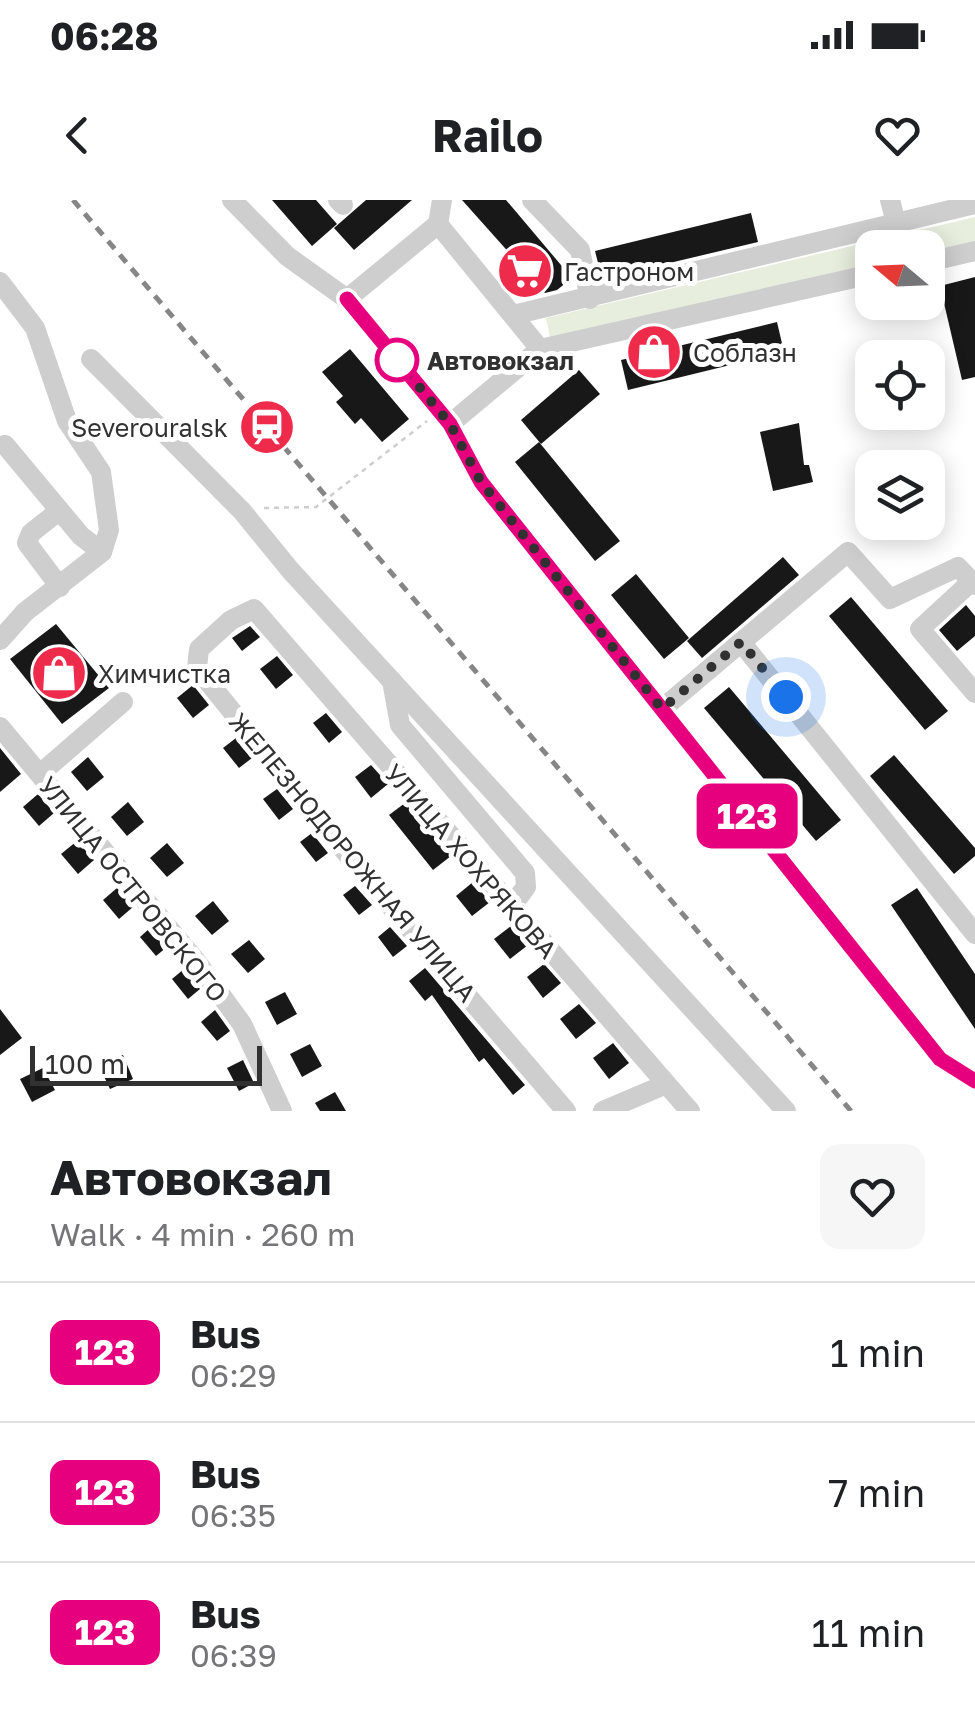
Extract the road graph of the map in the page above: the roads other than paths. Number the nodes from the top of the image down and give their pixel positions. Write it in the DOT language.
graph roads {
  1 [pos="232,200"];
  2 [pos="442,200"];
  3 [pos="532,200"];
  4 [pos="890,200"];
  5 [pos="975,204"];
  6 [pos="438,224"];
  7 [pos="896,224"];
  8 [pos="975,251"];
  9 [pos="945,258"];
  10 [pos="855,278"];
  11 [pos="0,282"];
  12 [pos="347,299"];
  13 [pos="590,299"];
  14 [pos="513,316"];
  15 [pos="540,349"];
  16 [pos="91,358"];
  17 [pos="445,417"];
  18 [pos="5,445"];
  19 [pos="59,510"];
  20 [pos="102,552"];
  21 [pos="974,583"];
  22 [pos="60,587"];
  23 [pos="254,609"];
  24 [pos="0,640"];
  25 [pos="741,642"];
  26 [pos="392,680"];
  27 [pos="975,694"];
  28 [pos="123,702"];
  29 [pos="662,709"];
  30 [pos="0,727"];
  31 [pos="40,774"];
  32 [pos="511,907"];
  33 [pos="975,934"];
  34 [pos="975,1081"];
  35 [pos="664,1085"];
  36 [pos="282,1111"];
  37 [pos="566,1111"];
  38 [pos="603,1111"];
  39 [pos="690,1111"];
  40 [pos="786,1111"];
  1 -- 12 [label="street"];
  2 -- 6 [label="street"];
  3 -- 13 [label="street"];
  4 -- 7 [label="street"];
  5 -- 7 [label="street"];
  6 -- 12 [label="street"];
  6 -- 14 [label="street"];
  7 -- 13 [label="street"];
  8 -- 9 [label="street"];
  10 -- 15 [label="street"];
  11 -- 20 [label="street"];
  12 -- 17 [label="street"];
  13 -- 14 [label="street"];
  14 -- 15 [label="street"];
  15 -- 17 [label="street"];
  16 -- 26 [label="street"];
  17 -- 29 [label="street"];
  18 -- 19 [label="street"];
  19 -- 20 [label="street"];
  19 -- 22 [label="street"];
  20 -- 22 [label="street"];
  21 -- 25 [label="street"];
  21 -- 27 [label="street"];
  22 -- 24 [label="street"];
  23 -- 32 [label="street, УЛИЦА ХОХРЯКОВА"];
  23 -- 37 [label="street, ЖЕЛЕЗНОДОРОЖНАЯ УЛИЦА"];
  25 -- 29 [label="street"];
  25 -- 33 [label="street"];
  26 -- 32 [label="street"];
  26 -- 40 [label="street"];
  28 -- 31 [label="street"];
  29 -- 34 [label="street"];
  30 -- 31 [label="street, УЛИЦА ОСТРОВСКОГО"];
  31 -- 36 [label="street, УЛИЦА ОСТРОВСКОГО"];
  32 -- 35 [label="street, УЛИЦА ХОХРЯКОВА"];
  35 -- 38 [label="street"];
  35 -- 39 [label="street, УЛИЦА ХОХРЯКОВА"];
}
